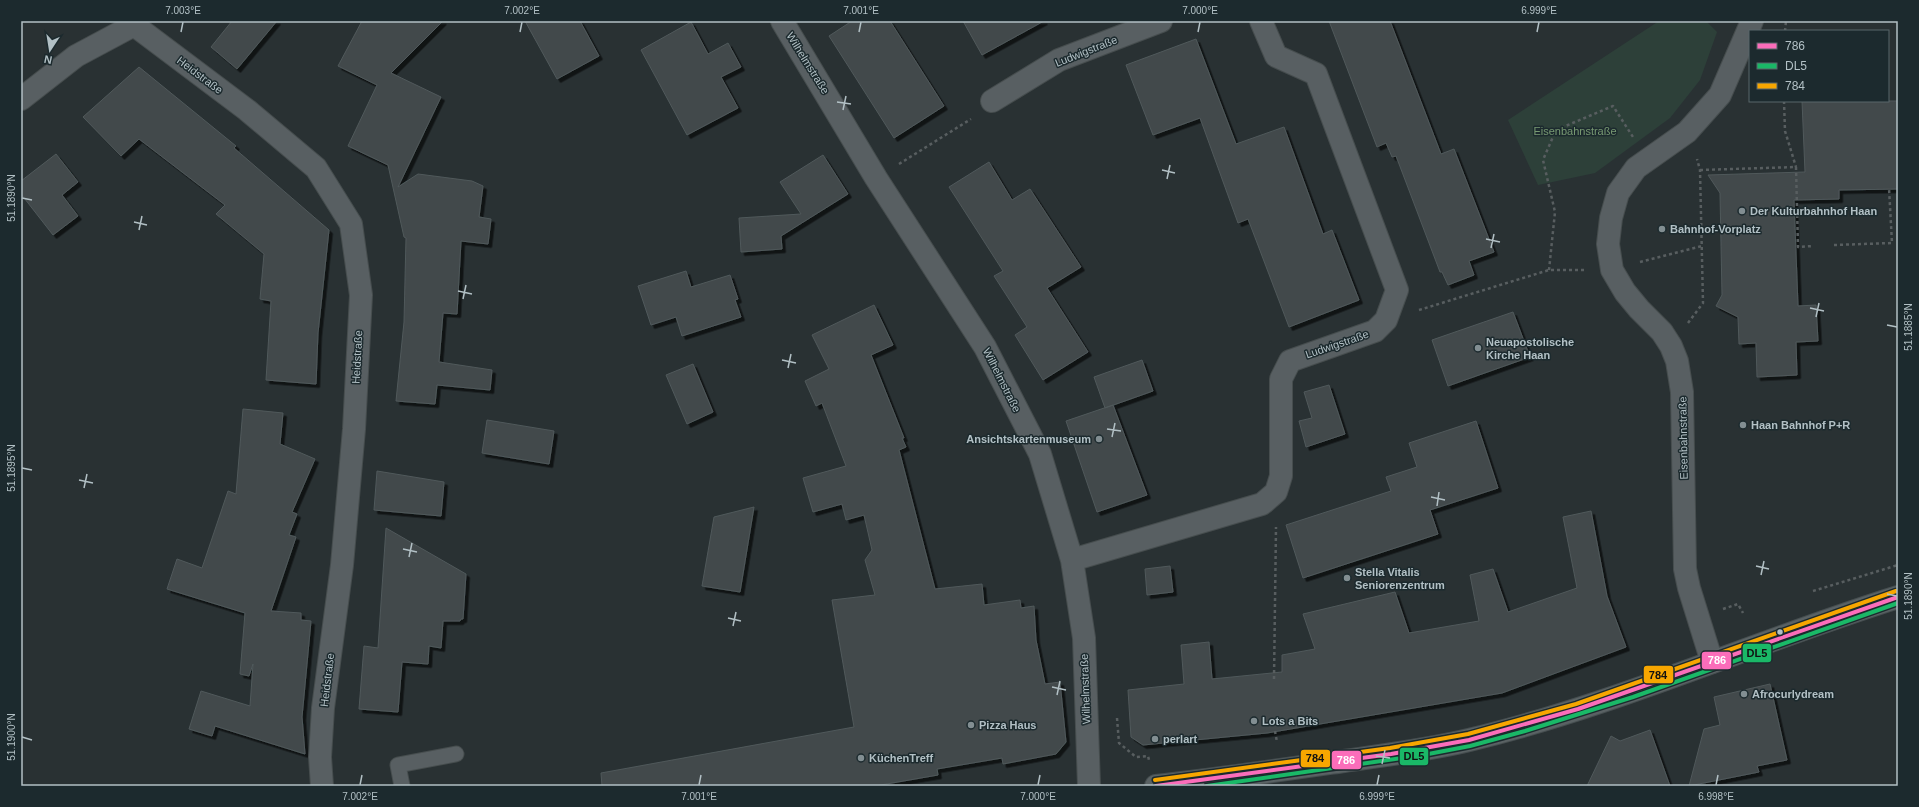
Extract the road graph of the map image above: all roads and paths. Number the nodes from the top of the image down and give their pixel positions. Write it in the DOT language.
graph roads {
  1 [pos="782,21"];
  2 [pos="1161,21"];
  3 [pos="1261,21"];
  4 [pos="1752,21"];
  5 [pos="134,22"];
  6 [pos="21,99"];
  7 [pos="992,100"];
  8 [pos="1784,102"];
  9 [pos="972,119"];
  10 [pos="1648,160"];
  11 [pos="1796,167"];
  12 [pos="876,178"];
  13 [pos="1889,188"];
  14 [pos="1834,245"];
  15 [pos="1702,246"];
  16 [pos="1813,246"];
  17 [pos="1549,270"];
  18 [pos="1612,270"];
  19 [pos="1386,320"];
  20 [pos="1671,346"];
  21 [pos="1276,492"];
  22 [pos="1072,560"];
  23 [pos="1897,565"];
  24 [pos="1813,591"];
  25 [pos="1897,597"];
  26 [pos="1712,662"];
  27 [pos="1274,679"];
  28 [pos="1116,712"];
  29 [pos="456,754"];
  30 [pos="1149,764"];
  31 [pos="322,786"];
  32 [pos="402,786"];
  33 [pos="1089,786"];
  34 [pos="1156,786"];
  1 -- 12 [label="street, Wilhelmstraße"];
  2 -- 7 [label="street, Ludwigstraße"];
  3 -- 19 [label="street"];
  4 -- 10 [label="street, Eisenbahnstraße"];
  5 -- 6 [label="street"];
  5 -- 31 [label="street, Heidstraße"];
  8 -- 11 [label="path"];
  9 -- 12 [label="path"];
  10 -- 17 [label="path"];
  10 -- 18 [label="street, Eisenbahnstraße"];
  11 -- 15 [label="path"];
  11 -- 16 [label="path"];
  12 -- 22 [label="street, Wilhelmstraße"];
  13 -- 14 [label="path"];
  15 -- 18 [label="path"];
  15 -- 20 [label="path"];
  17 -- 18 [label="path"];
  17 -- 19 [label="path"];
  18 -- 20 [label="street, Eisenbahnstraße"];
  19 -- 21 [label="street, Ludwigstraße"];
  20 -- 26 [label="street, Eisenbahnstraße"];
  21 -- 22 [label="street"];
  21 -- 27 [label="path"];
  22 -- 33 [label="street, Wilhelmstraße"];
  23 -- 24 [label="path"];
  25 -- 26 [label="main road"];
  26 -- 34 [label="main road"];
  28 -- 30 [label="path"];
  29 -- 32 [label="lane"];
}
